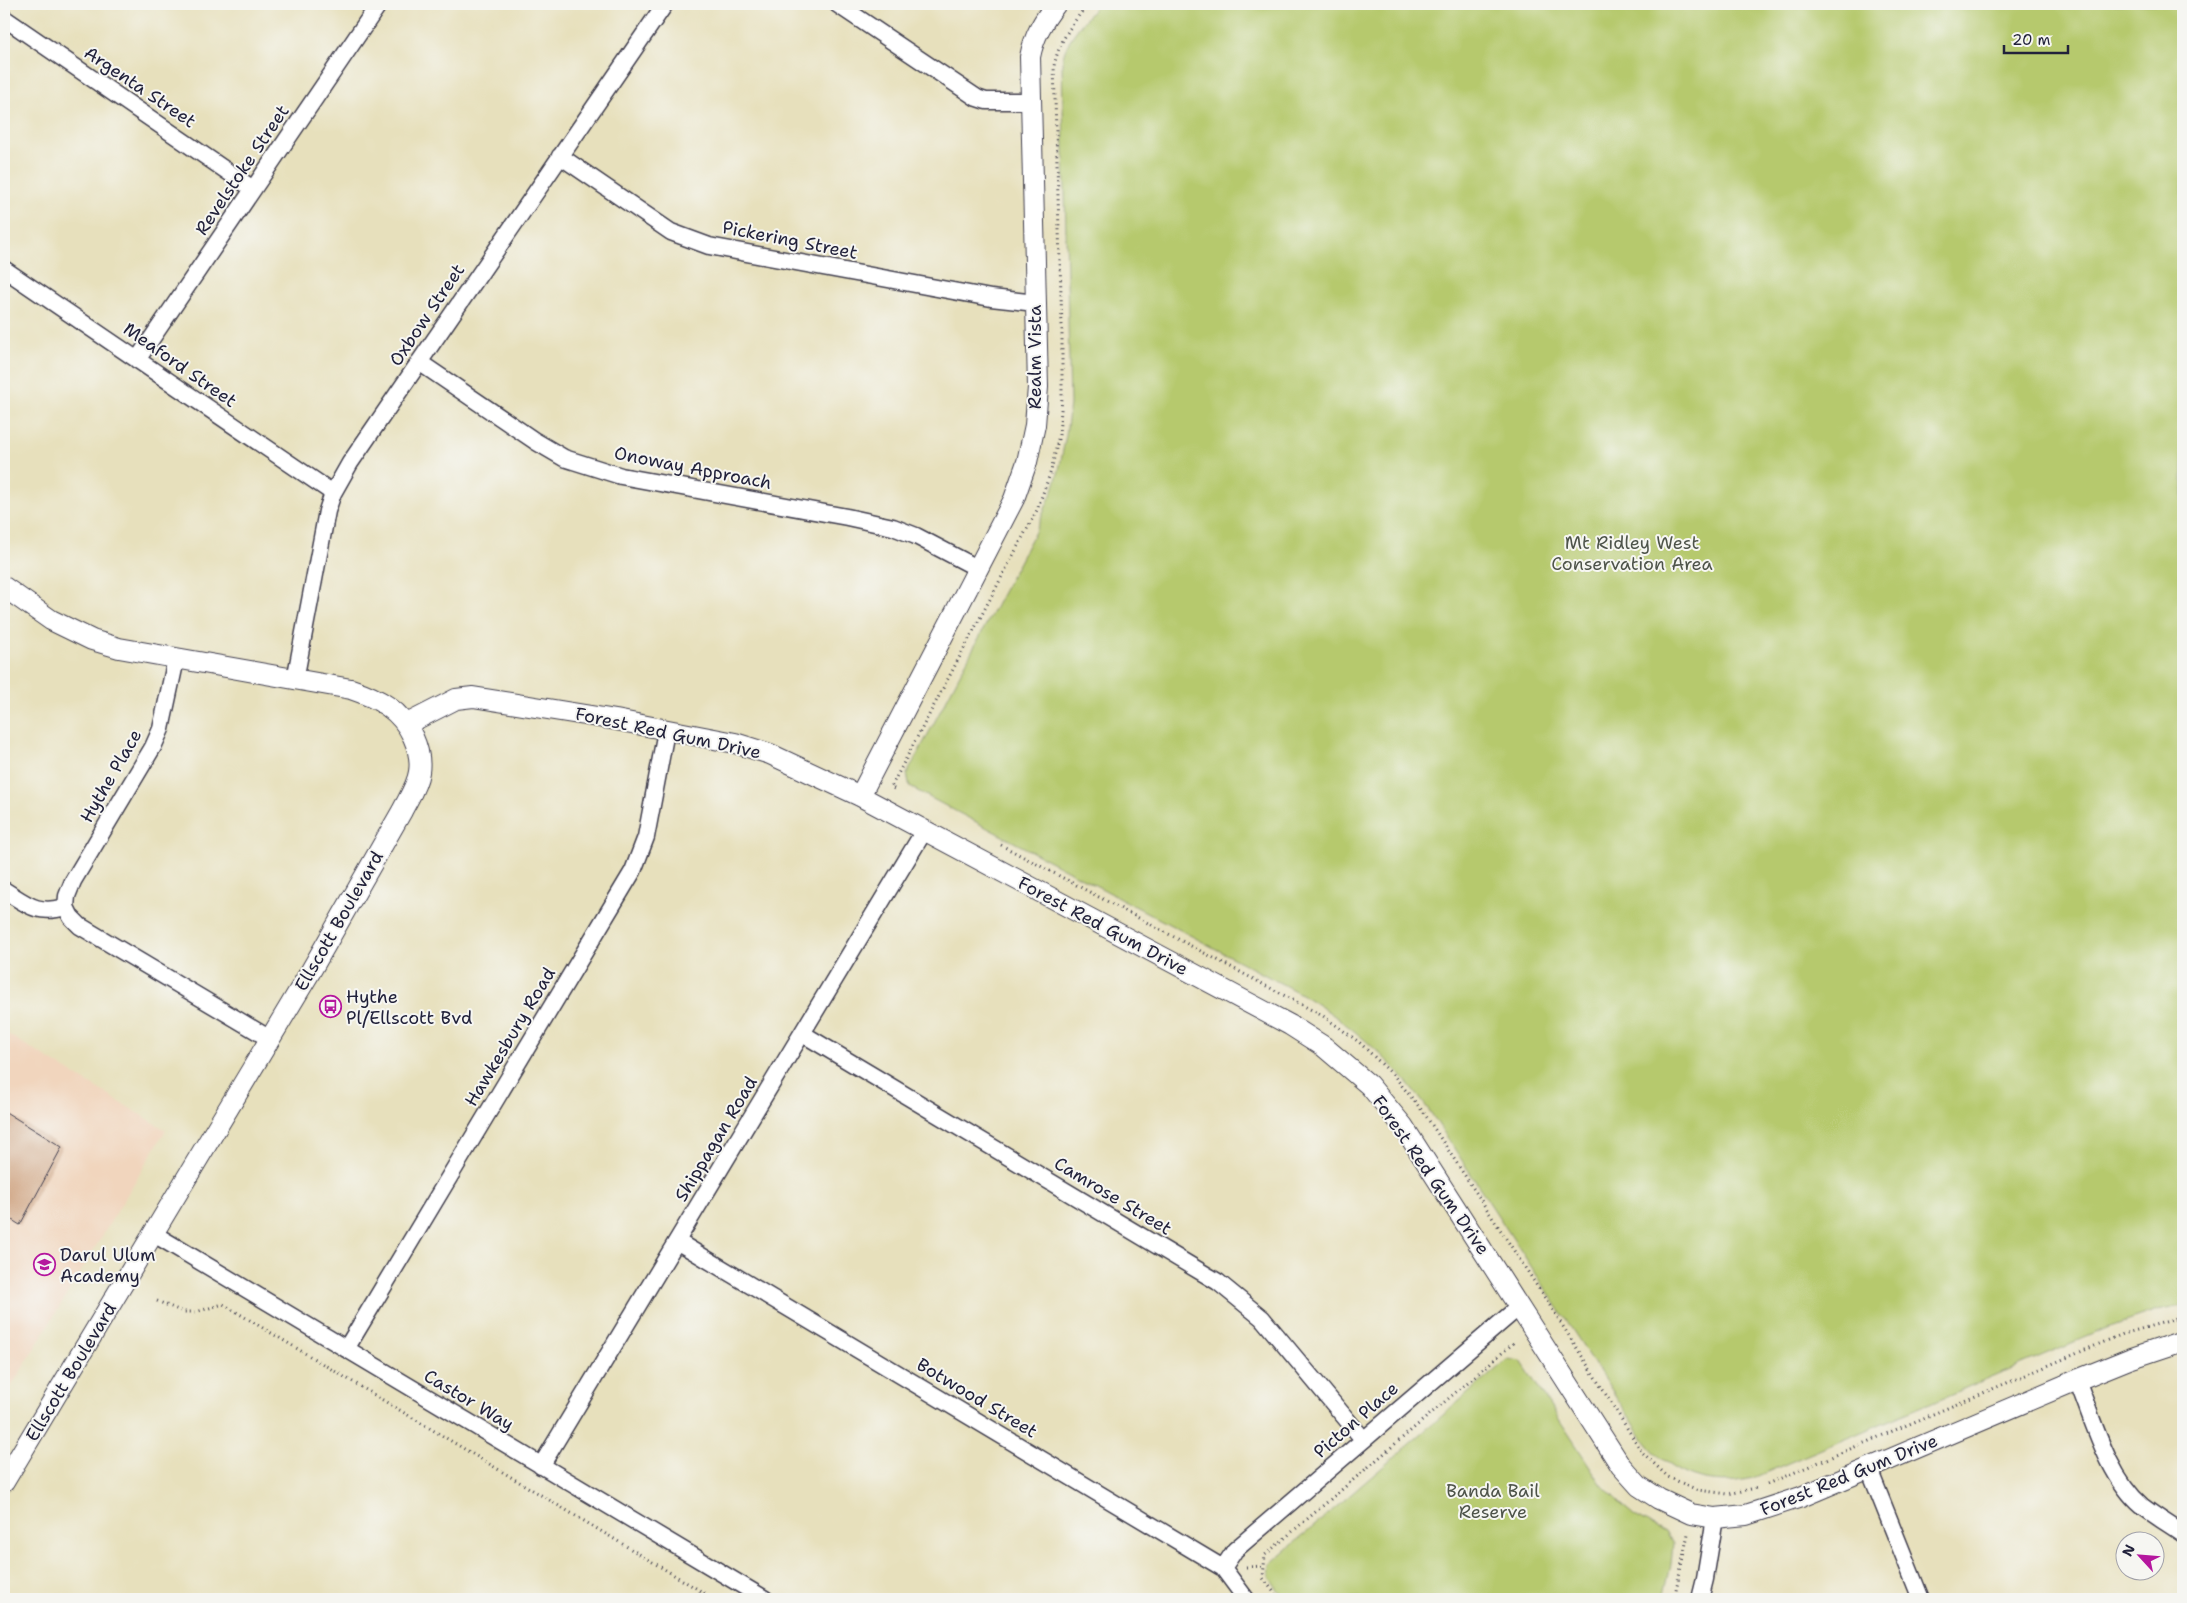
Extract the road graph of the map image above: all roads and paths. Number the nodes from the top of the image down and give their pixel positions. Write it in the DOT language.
graph roads {
  1 [pos="379,4"];
  2 [pos="665,4"];
  3 [pos="836,4"];
  4 [pos="1056,4"];
  5 [pos="1088,4"];
  6 [pos="4,18"];
  7 [pos="1030,100"];
  8 [pos="560,156"];
  9 [pos="253,189"];
  10 [pos="4,269"];
  11 [pos="1036,303"];
  12 [pos="138,360"];
  13 [pos="419,362"];
  14 [pos="333,493"];
  15 [pos="979,569"];
  16 [pos="4,586"];
  17 [pos="176,659"];
  18 [pos="294,680"];
  19 [pos="407,724"];
  20 [pos="666,730"];
  21 [pos="900,792"];
  22 [pos="860,796"];
  23 [pos="924,831"];
  24 [pos="996,843"];
  25 [pos="4,890"];
  26 [pos="66,907"];
  27 [pos="802,1034"];
  28 [pos="270,1039"];
  29 [pos="154,1234"];
  30 [pos="678,1242"];
  31 [pos="157,1300"];
  32 [pos="1520,1306"];
  33 [pos="1556,1315"];
  34 [pos="2183,1317"];
  35 [pos="1534,1329"];
  36 [pos="2183,1341"];
  37 [pos="346,1349"];
  38 [pos="2077,1380"];
  39 [pos="1363,1439"];
  40 [pos="541,1466"];
  41 [pos="1869,1470"];
  42 [pos="4,1482"];
  43 [pos="1698,1490"];
  44 [pos="1691,1514"];
  45 [pos="1715,1518"];
  46 [pos="2183,1534"];
  47 [pos="1223,1568"];
  48 [pos="714,1599"];
  49 [pos="765,1599"];
  50 [pos="1246,1599"];
  51 [pos="1279,1599"];
  52 [pos="1674,1599"];
  53 [pos="1700,1599"];
  54 [pos="1921,1599"];
  1 -- 9 [label="street, Revelstoke Street"];
  2 -- 8 [label="street, Oxbow Street"];
  3 -- 7 [label="street"];
  4 -- 7 [label="street, Realm Vista"];
  5 -- 21 [label="path"];
  6 -- 9 [label="street, Argenta Street"];
  7 -- 11 [label="street, Realm Vista"];
  8 -- 11 [label="street, Pickering Street"];
  8 -- 13 [label="street, Oxbow Street"];
  9 -- 12 [label="street, Revelstoke Street"];
  10 -- 12 [label="street, Meaford Street"];
  11 -- 15 [label="street, Realm Vista"];
  12 -- 14 [label="street, Meaford Street"];
  13 -- 14 [label="street, Oxbow Street"];
  13 -- 15 [label="street, Onoway Approach"];
  14 -- 18 [label="street, Oxbow Street"];
  15 -- 22 [label="street, Realm Vista"];
  16 -- 17 [label="street, Ellscott Boulevard"];
  17 -- 18 [label="street, Ellscott Boulevard"];
  17 -- 26 [label="street, Hythe Place"];
  18 -- 19 [label="street, Ellscott Boulevard"];
  19 -- 20 [label="street, Forest Red Gum Drive"];
  19 -- 28 [label="street, Ellscott Boulevard"];
  20 -- 22 [label="street, Forest Red Gum Drive"];
  20 -- 37 [label="street, Hawkesbury Road"];
  22 -- 23 [label="street, Forest Red Gum Drive"];
  23 -- 27 [label="street, Shippagan Road"];
  23 -- 32 [label="street, Forest Red Gum Drive"];
  24 -- 33 [label="path"];
  25 -- 26 [label="street"];
  26 -- 28 [label="street"];
  27 -- 30 [label="street, Shippagan Road"];
  27 -- 39 [label="street, Camrose Street"];
  28 -- 29 [label="street, Ellscott Boulevard"];
  29 -- 37 [label="street, Castor Way"];
  29 -- 42 [label="street, Ellscott Boulevard"];
  30 -- 40 [label="street, Shippagan Road"];
  30 -- 47 [label="street, Botwood Street"];
  31 -- 48 [label="path"];
  32 -- 35 [label="street, Forest Red Gum Drive"];
  32 -- 39 [label="street, Picton Place"];
  33 -- 35 [label="path"];
  33 -- 43 [label="path"];
  34 -- 43 [label="path"];
  35 -- 44 [label="street, Forest Red Gum Drive"];
  35 -- 51 [label="path"];
  36 -- 38 [label="street, Forest Red Gum Drive"];
  37 -- 40 [label="street, Castor Way"];
  38 -- 41 [label="street, Forest Red Gum Drive"];
  38 -- 46 [label="street"];
  39 -- 47 [label="street, Picton Place"];
  40 -- 49 [label="street, Castor Way"];
  41 -- 45 [label="street, Forest Red Gum Drive"];
  41 -- 54 [label="street"];
  43 -- 44 [label="path"];
  44 -- 45 [label="street, Forest Red Gum Drive"];
  44 -- 52 [label="path"];
  45 -- 53 [label="street"];
  47 -- 50 [label="street, Botwood Street"];
}
